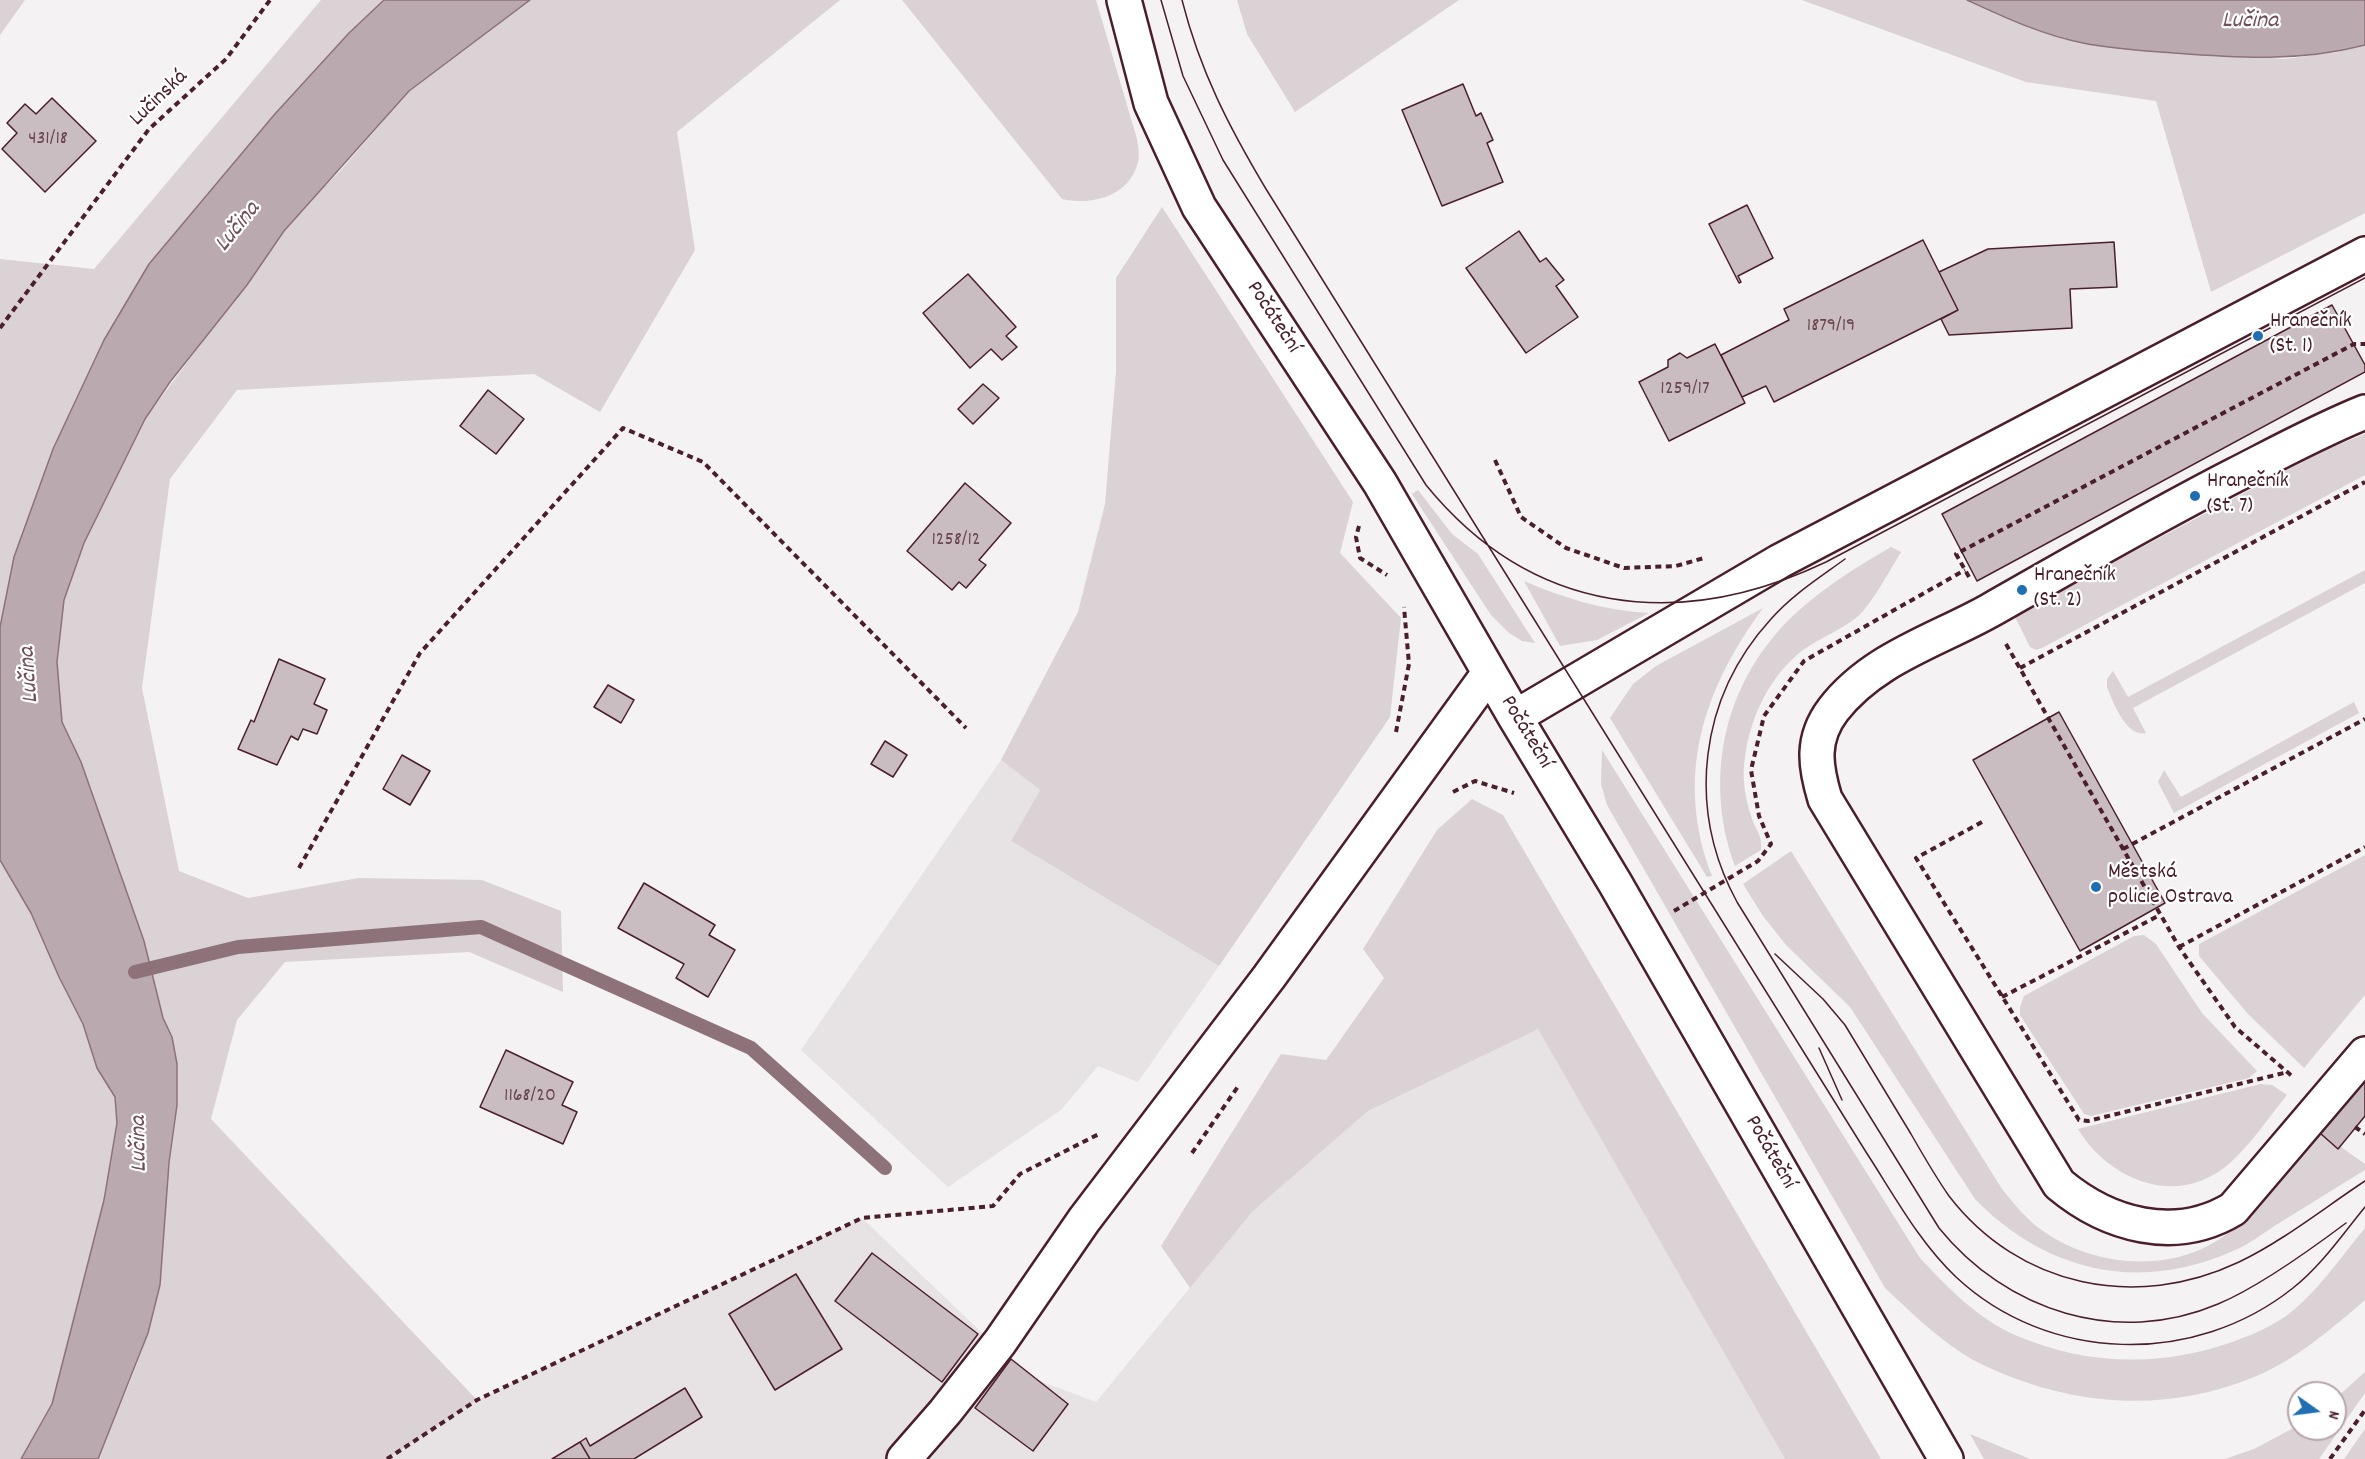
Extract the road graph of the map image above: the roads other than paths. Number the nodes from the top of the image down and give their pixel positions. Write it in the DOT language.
graph roads {
  1 [pos="1124,0"];
  2 [pos="2365,254"];
  3 [pos="2365,412"];
  4 [pos="1489,673"];
  5 [pos="1515,717"];
  6 [pos="2365,1054"];
  7 [pos="904,1459"];
  8 [pos="1946,1459"];
  1 -- 4 [label="street, Počáteční"];
  2 -- 5 [label="street"];
  3 -- 6 [label="street"];
  4 -- 5 [label="street, Počáteční"];
  4 -- 7 [label="street"];
  5 -- 8 [label="street, Počáteční"];
}
